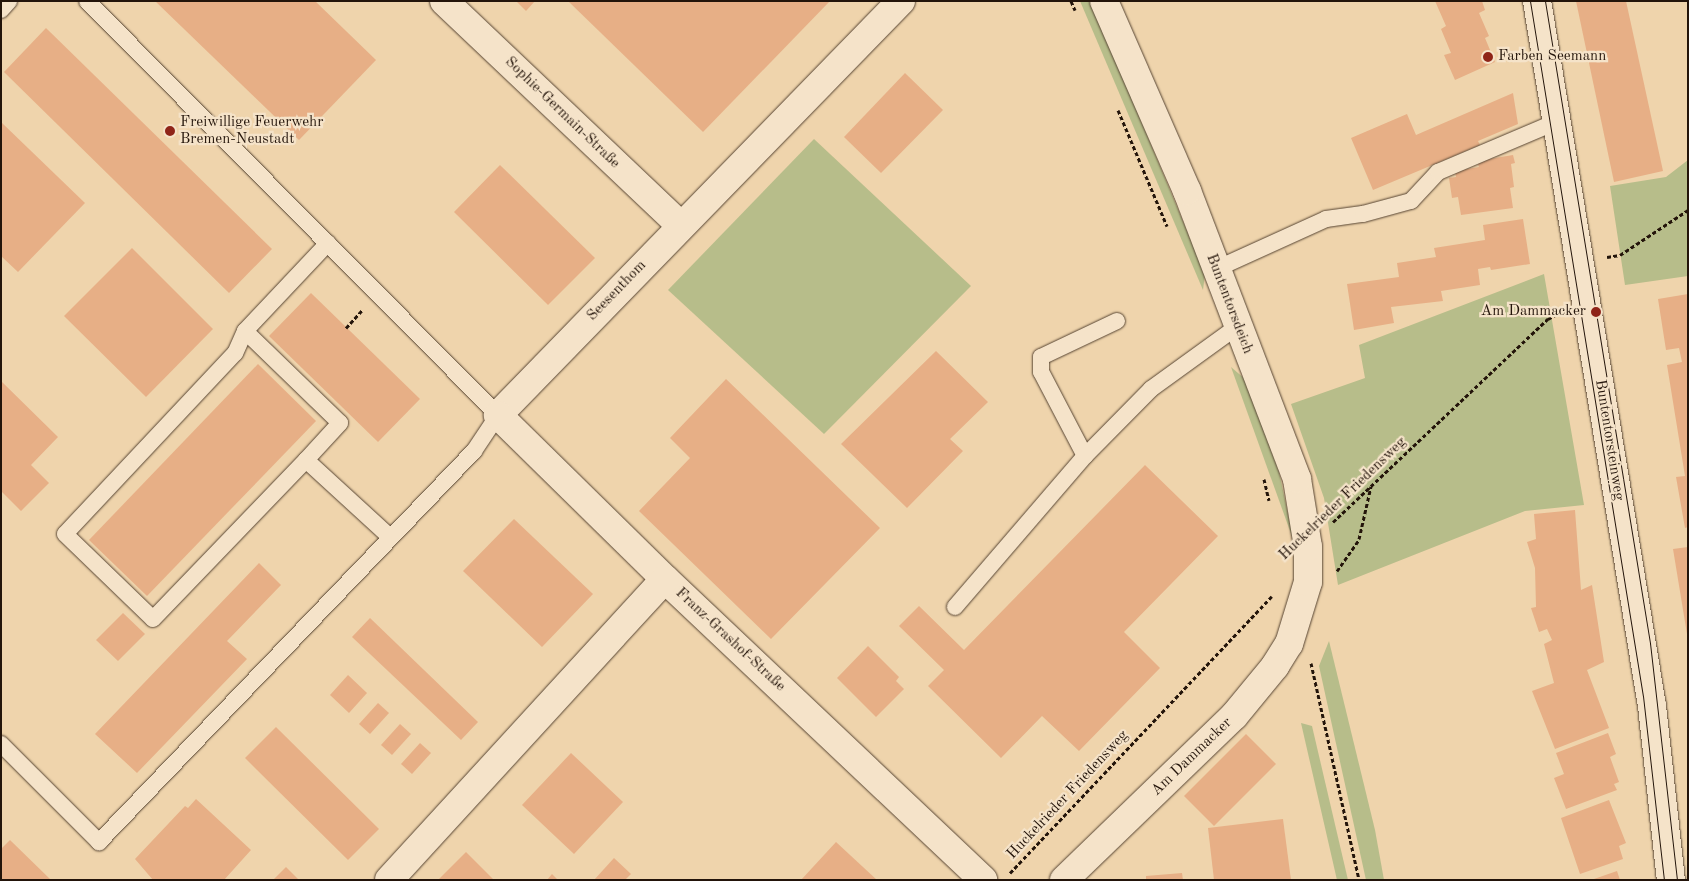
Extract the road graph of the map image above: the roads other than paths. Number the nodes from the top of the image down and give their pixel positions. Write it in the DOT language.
graph roads {
  1 [pos="9,1"];
  2 [pos="87,1"];
  3 [pos="444,1"];
  4 [pos="901,1"];
  5 [pos="1104,1"];
  6 [pos="1537,1"];
  7 [pos="1,10"];
  8 [pos="1558,121"];
  9 [pos="680,225"];
  10 [pos="328,243"];
  11 [pos="1216,269"];
  12 [pos="1117,321"];
  13 [pos="1238,326"];
  14 [pos="245,331"];
  15 [pos="498,415"];
  16 [pos="1085,456"];
  17 [pos="306,460"];
  18 [pos="390,537"];
  19 [pos="665,579"];
  20 [pos="955,607"];
  21 [pos="1299,618"];
  22 [pos="1,744"];
  23 [pos="389,880"];
  24 [pos="983,880"];
  25 [pos="1064,880"];
  26 [pos="1671,880"];
  1 -- 7 [label="lane"];
  2 -- 10 [label="lane"];
  3 -- 9 [label="street, Sophie-Germain-Straße"];
  4 -- 9 [label="street, Seesenthom"];
  5 -- 11 [label="street, Buntentorsdeich"];
  6 -- 8 [label="street, Buntentorsteinweg"];
  8 -- 11 [label="lane"];
  8 -- 26 [label="street, Buntentorsteinweg"];
  9 -- 15 [label="street, Seesenthom"];
  10 -- 14 [label="lane"];
  10 -- 15 [label="lane"];
  11 -- 13 [label="street, Buntentorsdeich"];
  12 -- 16 [label="lane"];
  13 -- 16 [label="lane"];
  13 -- 21 [label="street, Buntentorsdeich"];
  14 -- 17 [label="lane"];
  14 -- 17 [label="lane"];
  15 -- 18 [label="lane"];
  15 -- 19 [label="street"];
  16 -- 20 [label="lane"];
  17 -- 18 [label="lane"];
  18 -- 22 [label="lane"];
  19 -- 23 [label="street, Franz-Grashof-Straße"];
  19 -- 24 [label="street, Franz-Grashof-Straße"];
  21 -- 25 [label="street, Am Dammacker"];
}
